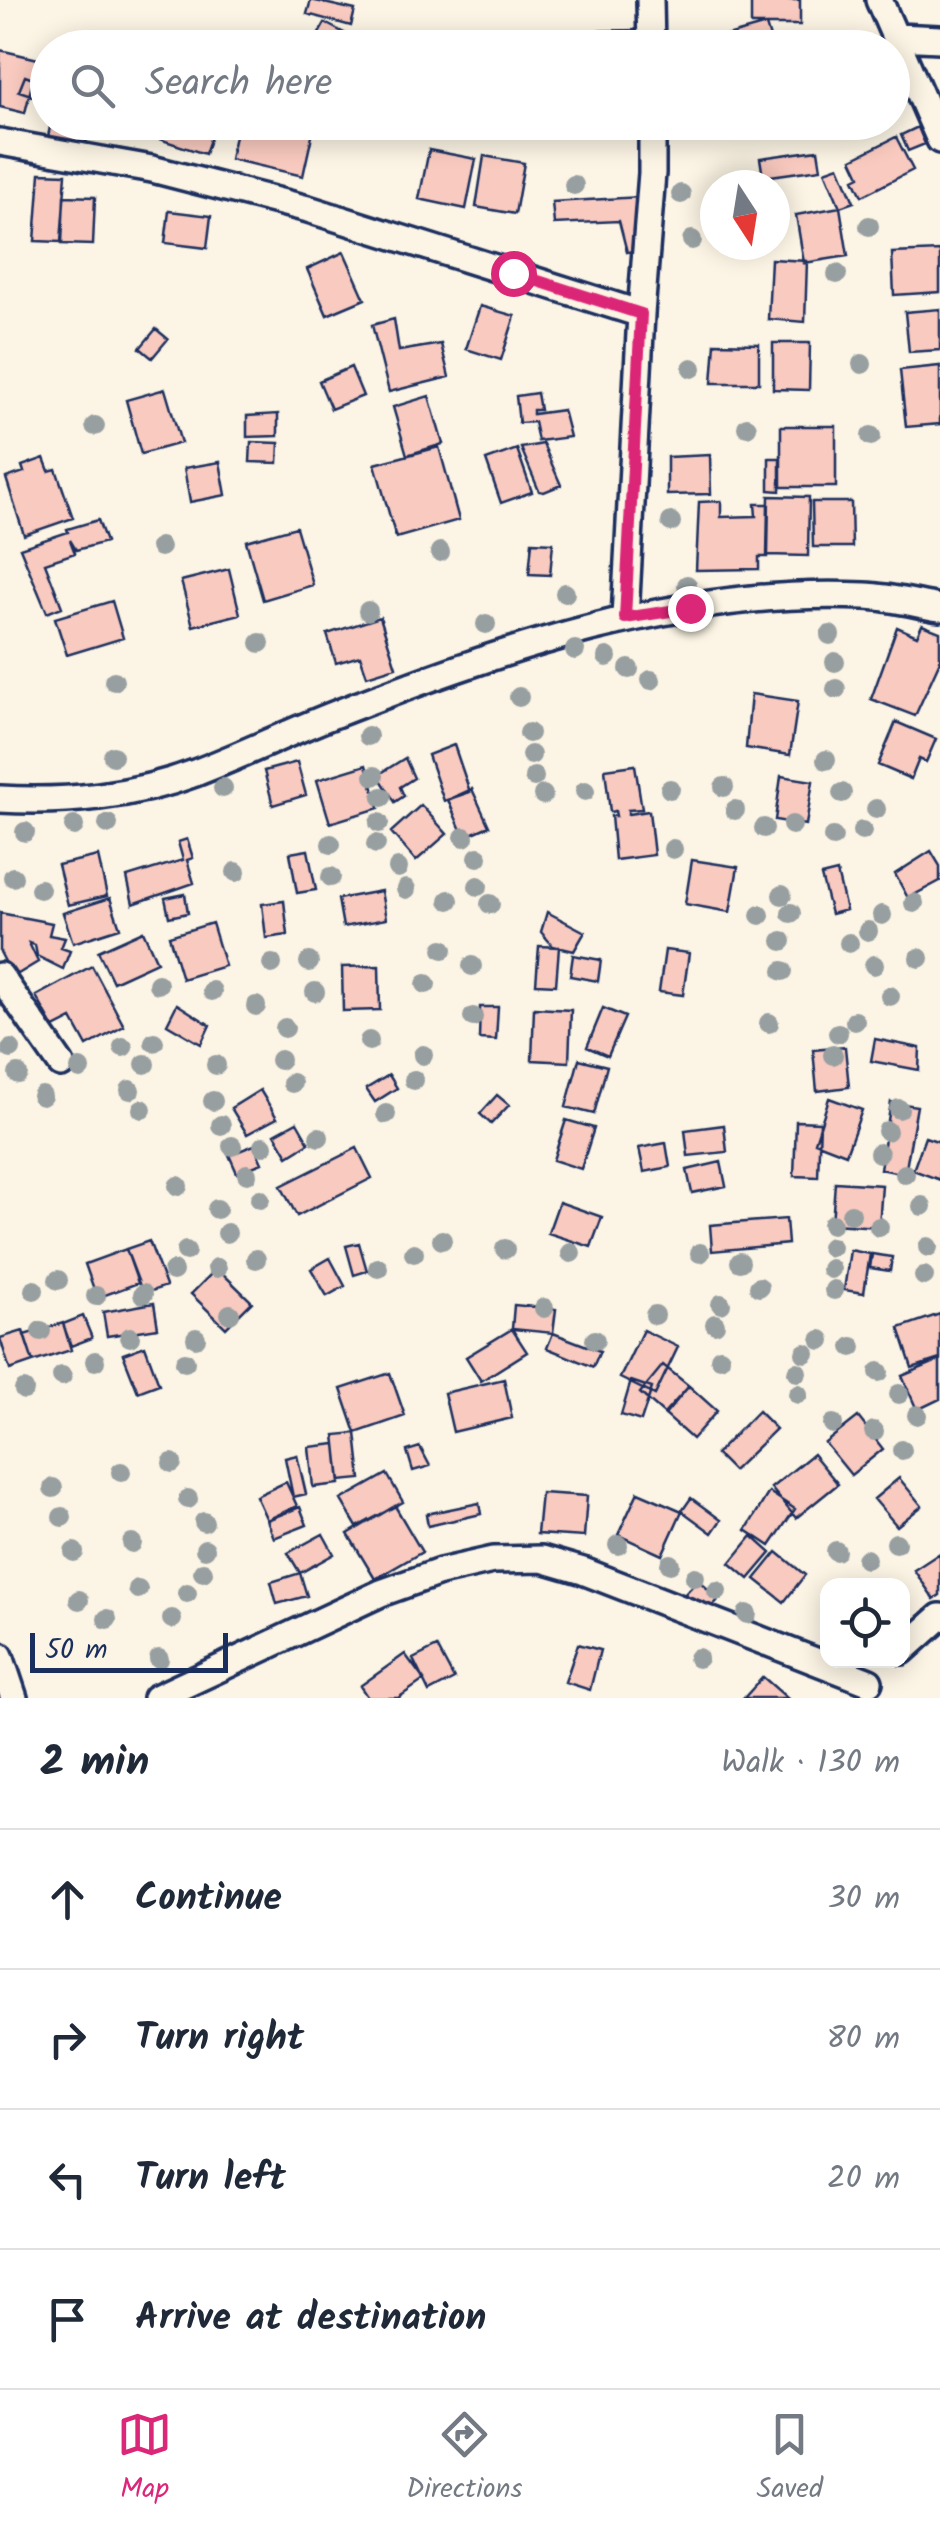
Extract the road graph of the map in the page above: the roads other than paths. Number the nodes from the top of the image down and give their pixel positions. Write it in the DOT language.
graph roads {
  1 [pos="650,0"];
  2 [pos="879,0"];
  3 [pos="651,30"];
  4 [pos="894,30"];
  5 [pos="910,38"];
  6 [pos="940,39"];
  7 [pos="910,68"];
  8 [pos="652,140"];
  9 [pos="940,140"];
  10 [pos="0,142"];
  11 [pos="641,314"];
  12 [pos="940,608"];
  13 [pos="625,618"];
  14 [pos="0,799"];
  15 [pos="0,976"];
  16 [pos="61,1064"];
  17 [pos="940,1617"];
  18 [pos="910,1644"];
  19 [pos="0,1656"];
  20 [pos="886,1668"];
  21 [pos="870,1690"];
  22 [pos="14,1698"];
  23 [pos="156,1698"];
  1 -- 3 [label="street"];
  2 -- 4 [label="street"];
  5 -- 6 [label="street"];
  7 -- 9 [label="street"];
  8 -- 11 [label="street"];
  10 -- 11 [label="street"];
  11 -- 13 [label="street"];
  12 -- 13 [label="street"];
  13 -- 14 [label="street"];
  15 -- 16 [label="street"];
  17 -- 18 [label="street"];
  19 -- 22 [label="street"];
  20 -- 21 [label="street"];
  21 -- 23 [label="street"];
}
